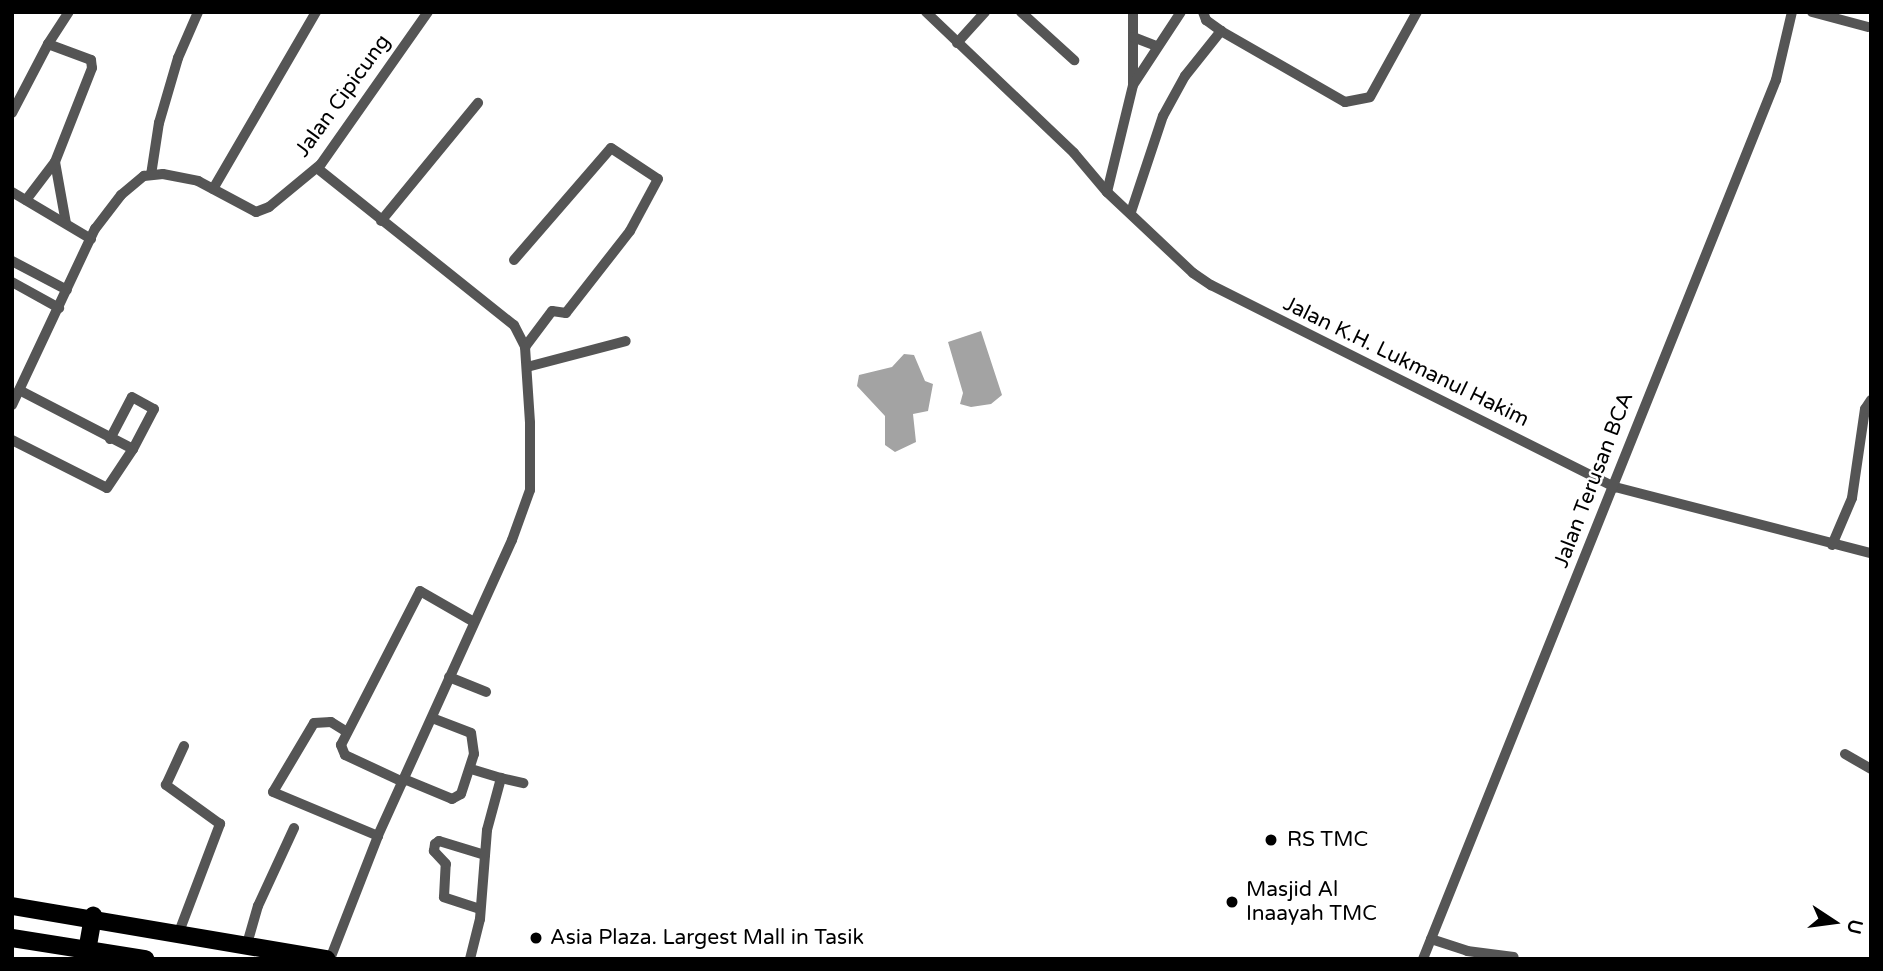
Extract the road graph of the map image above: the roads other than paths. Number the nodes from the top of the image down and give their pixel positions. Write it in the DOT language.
graph roads {
  1 [pos="69,12"];
  2 [pos="316,12"];
  3 [pos="428,12"];
  4 [pos="926,12"];
  5 [pos="985,12"];
  6 [pos="1021,12"];
  7 [pos="1133,12"];
  8 [pos="1181,12"];
  9 [pos="1203,12"];
  10 [pos="1417,12"];
  11 [pos="1792,12"];
  12 [pos="1812,12"];
  13 [pos="197,13"];
  14 [pos="1868,27"];
  15 [pos="1222,32"];
  16 [pos="1133,37"];
  17 [pos="957,43"];
  18 [pos="48,44"];
  19 [pos="1157,46"];
  20 [pos="1074,60"];
  21 [pos="1133,85"];
  22 [pos="478,103"];
  23 [pos="12,113"];
  24 [pos="55,162"];
  25 [pos="317,168"];
  26 [pos="151,174"];
  27 [pos="213,189"];
  28 [pos="12,192"];
  29 [pos="1107,192"];
  30 [pos="26,200"];
  31 [pos="1131,212"];
  32 [pos="381,221"];
  33 [pos="66,223"];
  34 [pos="91,239"];
  35 [pos="514,260"];
  36 [pos="12,261"];
  37 [pos="12,282"];
  38 [pos="67,290"];
  39 [pos="59,308"];
  40 [pos="625,341"];
  41 [pos="525,347"];
  42 [pos="527,367"];
  43 [pos="19,390"];
  44 [pos="1871,400"];
  45 [pos="12,405"];
  46 [pos="110,439"];
  47 [pos="12,440"];
  48 [pos="134,449"];
  49 [pos="1615,487"];
  50 [pos="1832,545"];
  51 [pos="1871,553"];
  52 [pos="474,622"];
  53 [pos="449,677"];
  54 [pos="486,692"];
  55 [pos="432,718"];
  56 [pos="347,732"];
  57 [pos="184,746"];
  58 [pos="1845,754"];
  59 [pos="471,769"];
  60 [pos="1871,769"];
  61 [pos="500,778"];
  62 [pos="403,780"];
  63 [pos="523,783"];
  64 [pos="293,828"];
  65 [pos="378,836"];
  66 [pos="485,855"];
  67 [pos="12,906"];
  68 [pos="480,909"];
  69 [pos="93,916"];
  70 [pos="179,932"];
  71 [pos="12,938"];
  72 [pos="1431,939"];
  73 [pos="247,944"];
  74 [pos="87,951"];
  75 [pos="1514,957"];
  76 [pos="145,959"];
  77 [pos="328,959"];
  78 [pos="470,959"];
  79 [pos="1423,959"];
  1 -- 18 [label="street"];
  2 -- 27 [label="street"];
  3 -- 25 [label="street, Jalan Cipicung"];
  4 -- 17 [label="street, Jalan K.H. Lukmanul Hakim"];
  5 -- 17 [label="street"];
  6 -- 20 [label="street"];
  7 -- 16 [label="street"];
  8 -- 19 [label="street"];
  9 -- 15 [label="street"];
  10 -- 15 [label="street"];
  11 -- 49 [label="street, Jalan Terusan BCA"];
  12 -- 14 [label="street"];
  13 -- 26 [label="street"];
  15 -- 31 [label="street"];
  16 -- 19 [label="street"];
  16 -- 21 [label="street"];
  17 -- 29 [label="street, Jalan K.H. Lukmanul Hakim"];
  18 -- 23 [label="street"];
  18 -- 24 [label="street"];
  19 -- 21 [label="street"];
  21 -- 29 [label="street"];
  22 -- 32 [label="street"];
  24 -- 30 [label="street"];
  24 -- 33 [label="street"];
  25 -- 27 [label="street, Jalan Cipicung"];
  25 -- 32 [label="street"];
  26 -- 27 [label="street, Jalan Cipicung"];
  26 -- 34 [label="street"];
  28 -- 30 [label="street"];
  29 -- 31 [label="street, Jalan K.H. Lukmanul Hakim"];
  30 -- 33 [label="street"];
  31 -- 49 [label="street, Jalan K.H. Lukmanul Hakim"];
  32 -- 41 [label="street"];
  33 -- 34 [label="street"];
  34 -- 38 [label="street"];
  35 -- 41 [label="street"];
  36 -- 38 [label="street"];
  37 -- 39 [label="street"];
  38 -- 39 [label="street"];
  39 -- 43 [label="street"];
  40 -- 42 [label="street"];
  41 -- 42 [label="street"];
  42 -- 52 [label="street"];
  43 -- 45 [label="street"];
  43 -- 46 [label="street"];
  44 -- 50 [label="street"];
  46 -- 48 [label="street"];
  46 -- 48 [label="street"];
  47 -- 48 [label="street"];
  49 -- 50 [label="street, Jalan K.H. Lukmanul Hakim"];
  49 -- 72 [label="street, Jalan Terusan BCA"];
  50 -- 51 [label="street, Jalan K.H. Lukmanul Hakim"];
  52 -- 53 [label="street"];
  52 -- 56 [label="street"];
  53 -- 54 [label="street"];
  53 -- 55 [label="street"];
  55 -- 59 [label="street"];
  55 -- 62 [label="street"];
  56 -- 62 [label="street"];
  56 -- 65 [label="street"];
  57 -- 70 [label="street"];
  58 -- 60 [label="street"];
  59 -- 61 [label="street"];
  59 -- 62 [label="street"];
  61 -- 63 [label="street"];
  61 -- 66 [label="street"];
  62 -- 65 [label="street"];
  64 -- 73 [label="street"];
  65 -- 77 [label="street"];
  66 -- 68 [label="street"];
  66 -- 68 [label="street"];
  67 -- 69 [label="main road"];
  68 -- 78 [label="street"];
  69 -- 70 [label="main road"];
  69 -- 74 [label="main road"];
  70 -- 73 [label="main road"];
  71 -- 74 [label="main road"];
  72 -- 75 [label="street"];
  72 -- 79 [label="street, Jalan Terusan BCA"];
  73 -- 77 [label="main road"];
  74 -- 76 [label="main road"];
}
